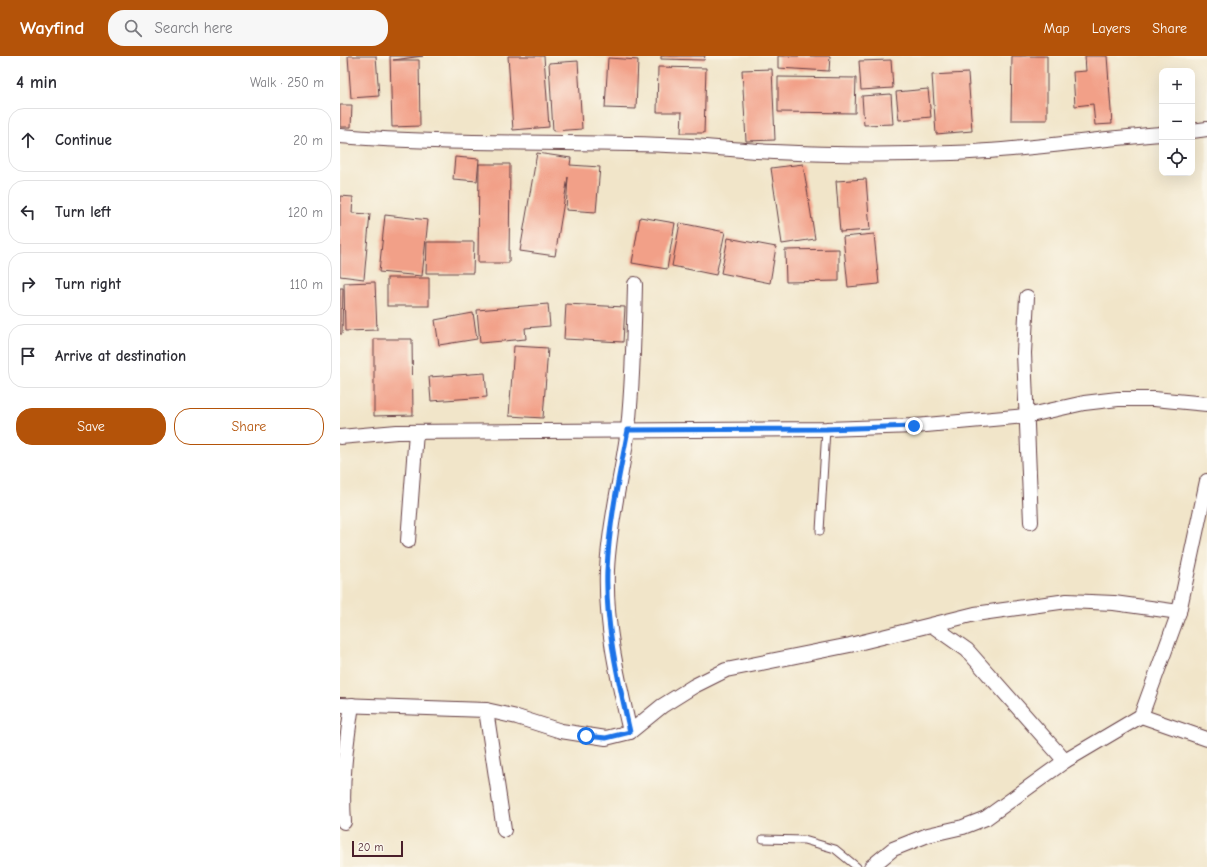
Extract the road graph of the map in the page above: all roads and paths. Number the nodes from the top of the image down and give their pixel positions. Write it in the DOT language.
graph roads {
  1 [pos="1207,129"];
  2 [pos="1195,131"];
  3 [pos="1159,134"];
  4 [pos="340,136"];
  5 [pos="635,284"];
  6 [pos="1027,297"];
  7 [pos="1207,404"];
  8 [pos="1026,416"];
  9 [pos="826,429"];
  10 [pos="628,430"];
  11 [pos="416,432"];
  12 [pos="340,437"];
  13 [pos="1207,481"];
  14 [pos="1031,522"];
  15 [pos="820,531"];
  16 [pos="408,541"];
  17 [pos="1179,612"];
  18 [pos="933,626"];
  19 [pos="346,705"];
  20 [pos="486,710"];
  21 [pos="1140,716"];
  22 [pos="630,732"];
  23 [pos="1207,739"];
  24 [pos="1065,761"];
  25 [pos="344,822"];
  26 [pos="504,830"];
  27 [pos="763,839"];
  28 [pos="857,867"];
  29 [pos="870,867"];
  1 -- 2 [label="street"];
  3 -- 4 [label="street"];
  5 -- 10 [label="street"];
  6 -- 8 [label="street"];
  7 -- 8 [label="street"];
  8 -- 9 [label="street"];
  8 -- 14 [label="street"];
  9 -- 10 [label="street"];
  9 -- 15 [label="lane"];
  10 -- 11 [label="street"];
  10 -- 22 [label="street"];
  11 -- 12 [label="street"];
  11 -- 16 [label="street"];
  13 -- 17 [label="street"];
  17 -- 18 [label="street"];
  17 -- 21 [label="street"];
  18 -- 22 [label="street"];
  18 -- 24 [label="street"];
  19 -- 20 [label="street"];
  19 -- 25 [label="street"];
  20 -- 22 [label="street"];
  20 -- 26 [label="street"];
  21 -- 23 [label="street"];
  21 -- 24 [label="street"];
  24 -- 29 [label="street"];
  27 -- 28 [label="lane"];
}
